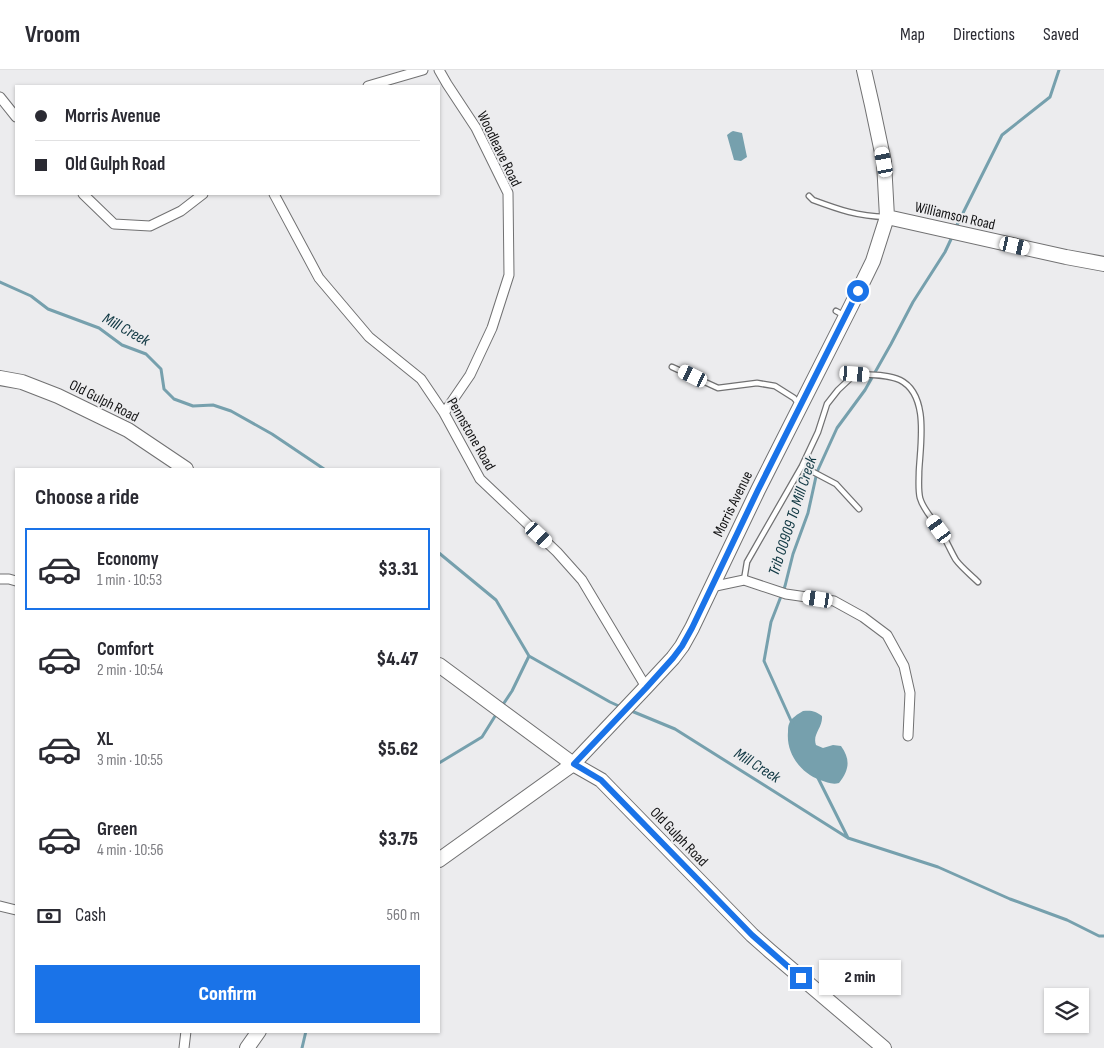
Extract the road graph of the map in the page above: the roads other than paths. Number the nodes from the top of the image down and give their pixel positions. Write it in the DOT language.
graph roads {
  1 [pos="423,70"];
  2 [pos="439,70"];
  3 [pos="864,70"];
  4 [pos="371,85"];
  5 [pos="0,97"];
  6 [pos="15,116"];
  7 [pos="84,195"];
  8 [pos="202,195"];
  9 [pos="275,195"];
  10 [pos="809,196"];
  11 [pos="887,217"];
  12 [pos="1104,264"];
  13 [pos="672,366"];
  14 [pos="0,378"];
  15 [pos="800,406"];
  16 [pos="444,412"];
  17 [pos="802,466"];
  18 [pos="185,468"];
  19 [pos="858,509"];
  20 [pos="0,579"];
  21 [pos="744,580"];
  22 [pos="15,581"];
  23 [pos="978,582"];
  24 [pos="710,587"];
  25 [pos="440,666"];
  26 [pos="646,688"];
  27 [pos="908,736"];
  28 [pos="574,764"];
  29 [pos="440,859"];
  30 [pos="0,906"];
  31 [pos="15,910"];
  32 [pos="186,1033"];
  33 [pos="258,1033"];
  34 [pos="184,1048"];
  35 [pos="247,1048"];
  36 [pos="884,1048"];
  1 -- 4 [label="street"];
  2 -- 16 [label="street, Woodleave Road"];
  3 -- 11 [label="street, Morris Avenue"];
  5 -- 6 [label="street"];
  7 -- 8 [label="street"];
  9 -- 16 [label="street, Pennstone Road"];
  10 -- 11 [label="lane"];
  11 -- 12 [label="street, Williamson Road"];
  11 -- 15 [label="street, Morris Avenue"];
  13 -- 15 [label="lane"];
  14 -- 18 [label="street, Old Gulph Road"];
  15 -- 24 [label="street, Morris Avenue"];
  16 -- 26 [label="street, Pennstone Road"];
  17 -- 19 [label="lane"];
  17 -- 21 [label="lane"];
  17 -- 23 [label="lane"];
  20 -- 22 [label="street"];
  21 -- 24 [label="street"];
  21 -- 27 [label="street"];
  24 -- 26 [label="street, Morris Avenue"];
  25 -- 28 [label="street, Old Gulph Road"];
  26 -- 28 [label="street, Morris Avenue"];
  28 -- 29 [label="street, Morris Avenue"];
  28 -- 36 [label="street, Old Gulph Road"];
  30 -- 31 [label="street"];
  32 -- 34 [label="street"];
  33 -- 35 [label="street"];
}
